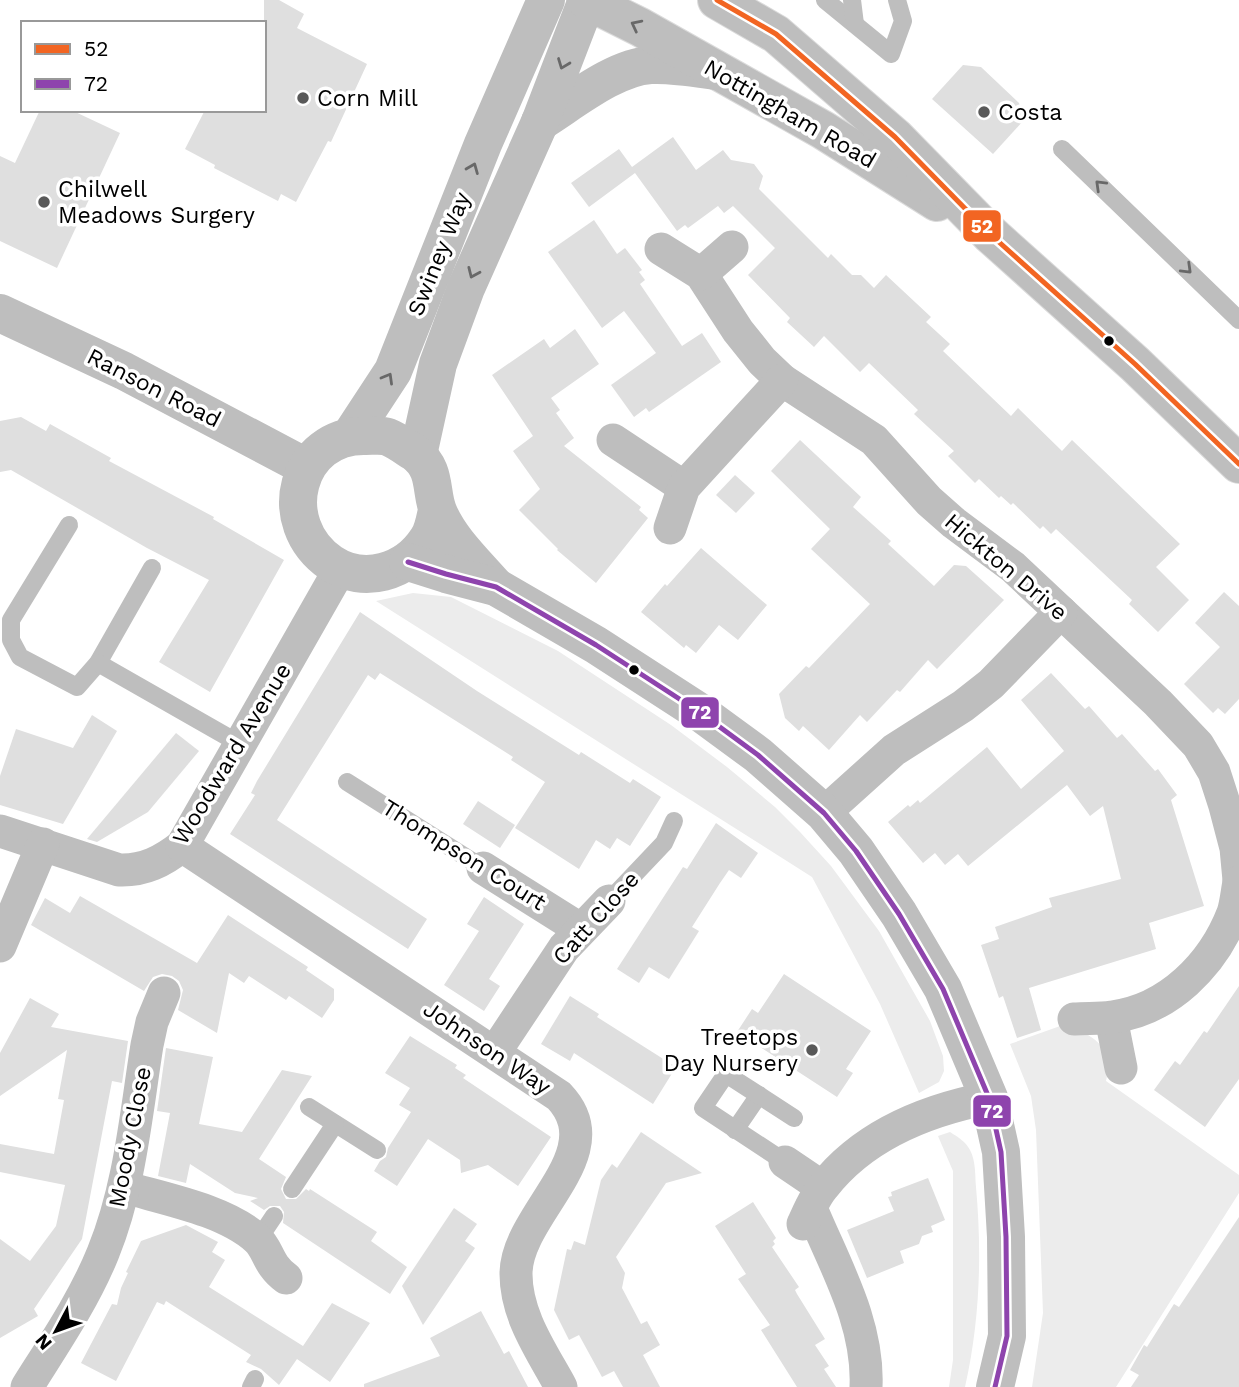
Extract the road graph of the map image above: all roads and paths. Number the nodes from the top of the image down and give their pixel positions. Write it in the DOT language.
graph roads {
  1 [pos="546,0"];
  2 [pos="587,0"];
  3 [pos="717,0"];
  4 [pos="825,0"];
  5 [pos="852,0"];
  6 [pos="897,0"];
  7 [pos="855,24"];
  8 [pos="716,71"];
  9 [pos="540,122"];
  10 [pos="1062,149"];
  11 [pos="990,234"];
  12 [pos="732,247"];
  13 [pos="660,249"];
  14 [pos="701,274"];
  15 [pos="0,313"];
  16 [pos="1239,320"];
  17 [pos="782,380"];
  18 [pos="351,435"];
  19 [pos="613,440"];
  20 [pos="418,455"];
  21 [pos="1239,464"];
  22 [pos="306,467"];
  23 [pos="684,487"];
  24 [pos="437,510"];
  25 [pos="69,525"];
  26 [pos="670,528"];
  27 [pos="408,562"];
  28 [pos="152,568"];
  29 [pos="340,569"];
  30 [pos="496,587"];
  31 [pos="1061,612"];
  32 [pos="6,620"];
  33 [pos="98,663"];
  34 [pos="240,744"];
  35 [pos="1226,766"];
  36 [pos="347,782"];
  37 [pos="824,813"];
  38 [pos="674,821"];
  39 [pos="0,831"];
  40 [pos="43,844"];
  41 [pos="182,846"];
  42 [pos="483,868"];
  43 [pos="1239,881"];
  44 [pos="609,901"];
  45 [pos="580,929"];
  46 [pos="0,946"];
  47 [pos="164,993"];
  48 [pos="1111,1018"];
  49 [pos="1074,1019"];
  50 [pos="495,1052"];
  51 [pos="1121,1068"];
  52 [pos="759,1095"];
  53 [pos="989,1098"];
  54 [pos="309,1107"];
  55 [pos="794,1118"];
  56 [pos="335,1124"];
  57 [pos="735,1130"];
  58 [pos="377,1150"];
  59 [pos="785,1162"];
  60 [pos="124,1187"];
  61 [pos="292,1189"];
  62 [pos="812,1206"];
  63 [pos="286,1278"];
  64 [pos="27,1387"];
  65 [pos="561,1387"];
  66 [pos="866,1387"];
  67 [pos="995,1387"];
  18 -- 1 [label="street, Swiney Way, one-way"];
  8 -- 2 [label="street, Nottingham Road, one-way"];
  2 -- 9 [label="street, Swiney Way, one-way"];
  3 -- 11 [label="street, Nottingham Road"];
  4 -- 7 [label="lane"];
  5 -- 7 [label="lane"];
  6 -- 7 [label="lane"];
  8 -- 9 [label="street"];
  8 -- 11 [label="street, Nottingham Road"];
  9 -- 20 [label="street, Swiney Way, one-way"];
  10 -- 16 [label="lane"];
  11 -- 21 [label="street, Nottingham Road"];
  12 -- 14 [label="street"];
  13 -- 14 [label="street, Hickton Drive"];
  14 -- 17 [label="street, Hickton Drive"];
  15 -- 22 [label="street, Ranson Road"];
  17 -- 23 [label="street"];
  17 -- 31 [label="street, Hickton Drive"];
  18 -- 20 [label="street"];
  18 -- 22 [label="street"];
  19 -- 23 [label="street"];
  20 -- 24 [label="street"];
  22 -- 29 [label="street"];
  23 -- 26 [label="street"];
  24 -- 27 [label="street"];
  24 -- 30 [label="street"];
  25 -- 32 [label="lane"];
  27 -- 29 [label="street"];
  27 -- 30 [label="street"];
  28 -- 33 [label="lane"];
  29 -- 34 [label="street, Woodward Avenue"];
  30 -- 37 [label="street"];
  31 -- 35 [label="street, Hickton Drive"];
  31 -- 37 [label="street"];
  32 -- 33 [label="lane"];
  33 -- 34 [label="lane"];
  34 -- 41 [label="street, Woodward Avenue"];
  35 -- 43 [label="street, Hickton Drive"];
  36 -- 42 [label="lane, Thompson Court"];
  37 -- 53 [label="street"];
  38 -- 44 [label="lane, Catt Close"];
  39 -- 40 [label="street, Woodward Avenue"];
  40 -- 41 [label="street, Woodward Avenue"];
  40 -- 46 [label="street"];
  41 -- 50 [label="street, Johnson Way"];
  42 -- 45 [label="street, Thompson Court"];
  43 -- 48 [label="street, Hickton Drive"];
  44 -- 45 [label="street, Catt Close"];
  45 -- 50 [label="street, Catt Close"];
  47 -- 60 [label="street, Moody Close"];
  48 -- 49 [label="street, Hickton Drive"];
  48 -- 51 [label="street"];
  50 -- 65 [label="street, Johnson Way"];
  52 -- 55 [label="lane"];
  52 -- 57 [label="lane"];
  52 -- 57 [label="lane"];
  53 -- 62 [label="street"];
  53 -- 67 [label="street"];
  54 -- 56 [label="lane"];
  56 -- 58 [label="lane"];
  56 -- 61 [label="lane"];
  57 -- 59 [label="lane"];
  59 -- 62 [label="street"];
  60 -- 63 [label="street"];
  60 -- 64 [label="street, Moody Close"];
  62 -- 66 [label="street"];
}
